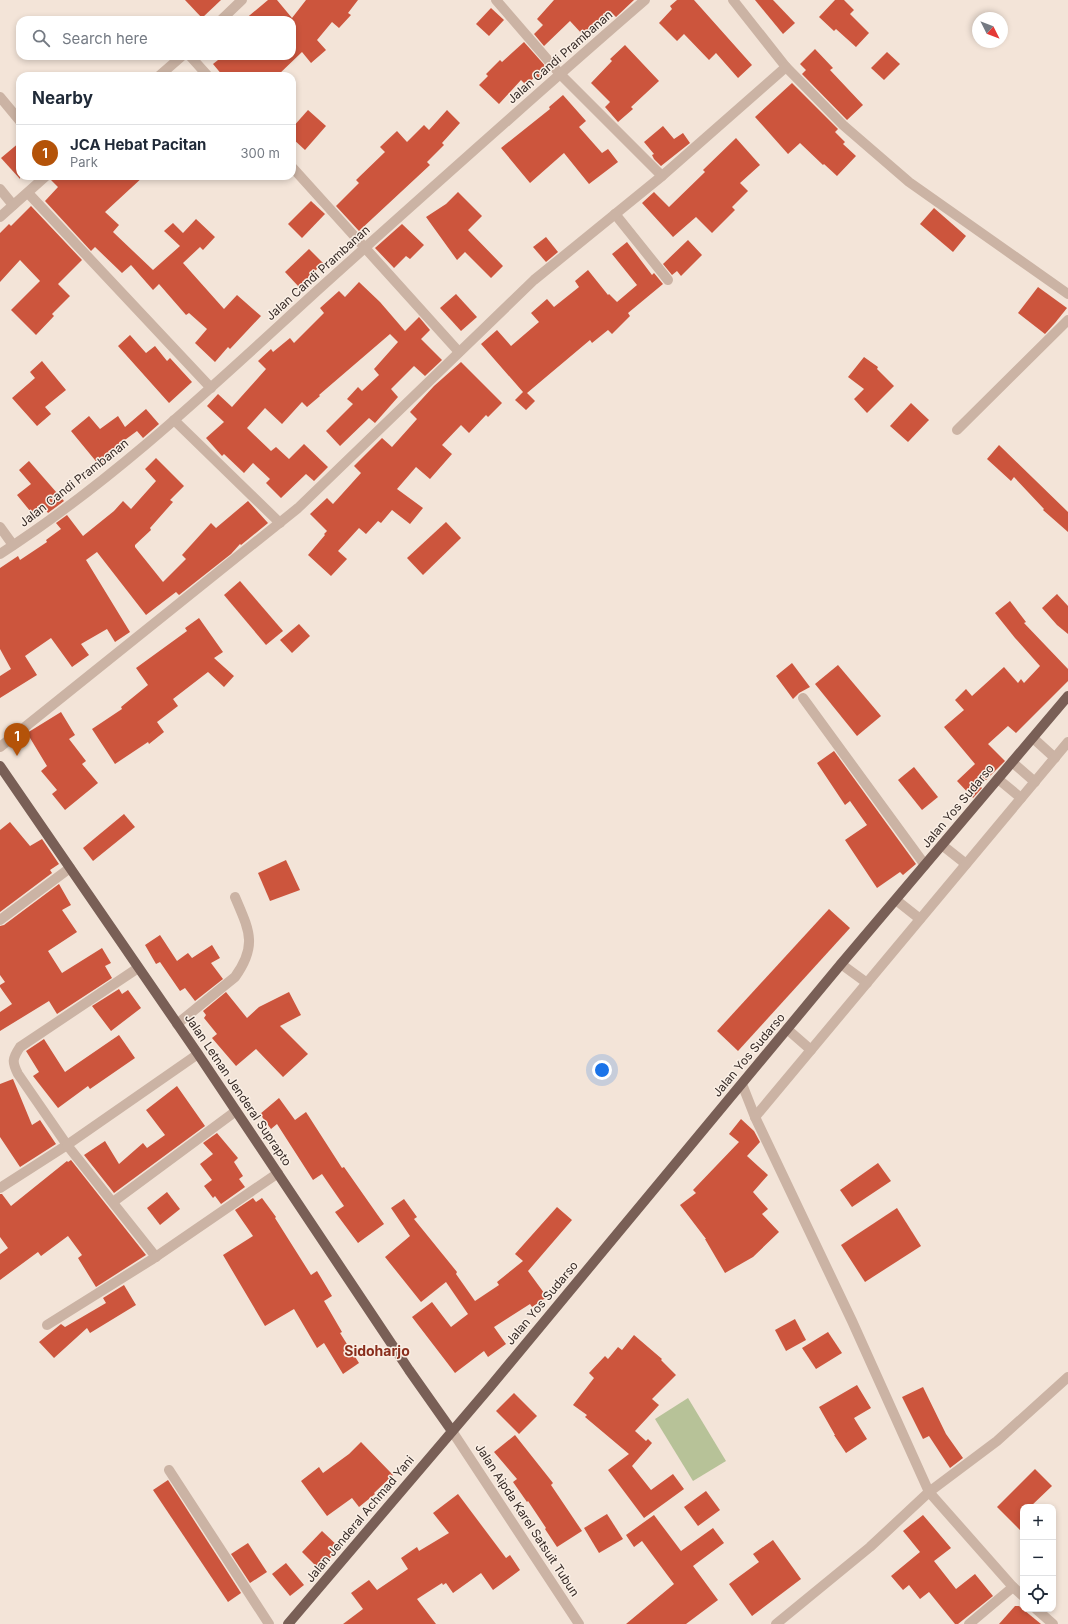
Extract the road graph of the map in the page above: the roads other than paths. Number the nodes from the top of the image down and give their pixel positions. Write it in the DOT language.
graph roads {
  1 [pos="242,0"];
  2 [pos="496,0"];
  3 [pos="645,0"];
  4 [pos="733,0"];
  5 [pos="225,16"];
  6 [pos="177,60"];
  7 [pos="194,60"];
  8 [pos="786,67"];
  9 [pos="164,72"];
  10 [pos="204,72"];
  11 [pos="560,74"];
  12 [pos="0,97"];
  13 [pos="16,116"];
  14 [pos="296,171"];
  15 [pos="662,176"];
  16 [pos="42,180"];
  17 [pos="0,189"];
  18 [pos="28,193"];
  19 [pos="13,205"];
  20 [pos="615,214"];
  21 [pos="0,217"];
  22 [pos="366,247"];
  23 [pos="668,280"];
  24 [pos="1068,294"];
  25 [pos="1068,320"];
  26 [pos="459,352"];
  27 [pos="211,388"];
  28 [pos="174,420"];
  29 [pos="958,430"];
  30 [pos="280,523"];
  31 [pos="0,527"];
  32 [pos="13,545"];
  33 [pos="0,554"];
  34 [pos="1068,696"];
  35 [pos="804,698"];
  36 [pos="1033,738"];
  37 [pos="1068,742"];
  38 [pos="0,747"];
  39 [pos="1055,758"];
  40 [pos="1012,762"];
  41 [pos="0,766"];
  42 [pos="998,779"];
  43 [pos="1035,782"];
  44 [pos="1021,798"];
  45 [pos="942,844"];
  46 [pos="966,864"];
  47 [pos="925,865"];
  48 [pos="70,868"];
  49 [pos="235,898"];
  50 [pos="896,900"];
  51 [pos="920,919"];
  52 [pos="0,920"];
  53 [pos="842,964"];
  54 [pos="138,968"];
  55 [pos="867,983"];
  56 [pos="177,1024"];
  57 [pos="787,1029"];
  58 [pos="811,1050"];
  59 [pos="198,1054"];
  60 [pos="742,1084"];
  61 [pos="236,1111"];
  62 [pos="755,1117"];
  63 [pos="67,1145"];
  64 [pos="278,1174"];
  65 [pos="0,1188"];
  66 [pos="113,1202"];
  67 [pos="156,1257"];
  68 [pos="47,1325"];
  69 [pos="1068,1376"];
  70 [pos="452,1431"];
  71 [pos="169,1470"];
  72 [pos="929,1492"];
  73 [pos="1013,1587"];
  74 [pos="1020,1593"];
  75 [pos="1039,1612"];
  76 [pos="269,1624"];
  77 [pos="288,1624"];
  78 [pos="579,1624"];
  79 [pos="776,1624"];
  80 [pos="969,1624"];
  81 [pos="1053,1624"];
  1 -- 5 [label="street"];
  2 -- 11 [label="street"];
  3 -- 11 [label="street, Jalan Candi Prambanan"];
  4 -- 8 [label="street"];
  6 -- 9 [label="street"];
  7 -- 10 [label="street"];
  8 -- 15 [label="street"];
  8 -- 24 [label="street"];
  11 -- 15 [label="street"];
  11 -- 22 [label="street, Jalan Candi Prambanan"];
  12 -- 13 [label="street"];
  14 -- 22 [label="street"];
  15 -- 20 [label="street"];
  16 -- 18 [label="street"];
  17 -- 19 [label="street"];
  18 -- 19 [label="street"];
  18 -- 27 [label="street"];
  19 -- 21 [label="street"];
  20 -- 23 [label="street"];
  20 -- 26 [label="street"];
  22 -- 26 [label="street"];
  22 -- 27 [label="street, Jalan Candi Prambanan"];
  25 -- 29 [label="street"];
  26 -- 30 [label="street"];
  27 -- 28 [label="street, Jalan Candi Prambanan"];
  28 -- 30 [label="street"];
  28 -- 32 [label="street, Jalan Candi Prambanan"];
  30 -- 38 [label="street"];
  31 -- 32 [label="street"];
  32 -- 33 [label="street, Jalan Candi Prambanan"];
  34 -- 36 [label="main road, Jalan Yos Sudarso"];
  35 -- 47 [label="street"];
  36 -- 39 [label="street"];
  36 -- 40 [label="main road, Jalan Yos Sudarso"];
  37 -- 39 [label="street"];
  39 -- 43 [label="street"];
  40 -- 42 [label="main road, Jalan Yos Sudarso"];
  40 -- 43 [label="street"];
  41 -- 48 [label="main road, Jalan Letnan Jenderal Suprapto"];
  42 -- 44 [label="street"];
  42 -- 45 [label="main road, Jalan Yos Sudarso"];
  43 -- 44 [label="street"];
  44 -- 46 [label="street"];
  45 -- 46 [label="street"];
  45 -- 47 [label="main road, Jalan Yos Sudarso"];
  46 -- 51 [label="street"];
  47 -- 50 [label="main road, Jalan Yos Sudarso"];
  48 -- 52 [label="street"];
  48 -- 54 [label="main road, Jalan Letnan Jenderal Suprapto"];
  49 -- 56 [label="street"];
  50 -- 51 [label="street"];
  50 -- 53 [label="main road, Jalan Yos Sudarso"];
  51 -- 55 [label="street"];
  53 -- 55 [label="street"];
  53 -- 57 [label="main road, Jalan Yos Sudarso"];
  54 -- 56 [label="main road, Jalan Letnan Jenderal Suprapto"];
  54 -- 63 [label="street"];
  55 -- 58 [label="street"];
  56 -- 59 [label="main road, Jalan Letnan Jenderal Suprapto"];
  57 -- 58 [label="street"];
  57 -- 60 [label="main road, Jalan Yos Sudarso"];
  58 -- 62 [label="street"];
  59 -- 61 [label="main road, Jalan Letnan Jenderal Suprapto"];
  59 -- 63 [label="street"];
  60 -- 62 [label="street"];
  60 -- 70 [label="main road, Jalan Yos Sudarso"];
  61 -- 64 [label="main road, Jalan Letnan Jenderal Suprapto"];
  61 -- 66 [label="street"];
  62 -- 72 [label="street"];
  63 -- 65 [label="street"];
  63 -- 66 [label="street"];
  64 -- 67 [label="street"];
  64 -- 70 [label="main road, Jalan Letnan Jenderal Suprapto"];
  66 -- 67 [label="street"];
  67 -- 68 [label="street"];
  69 -- 72 [label="street"];
  70 -- 77 [label="main road, Jalan Jenderal Achmad Yani"];
  70 -- 78 [label="street, Jalan Aipda Karel Satsuit Tubun"];
  71 -- 76 [label="street"];
  72 -- 73 [label="street"];
  72 -- 79 [label="street"];
  73 -- 74 [label="street"];
  73 -- 80 [label="street"];
  75 -- 81 [label="street"];
}
